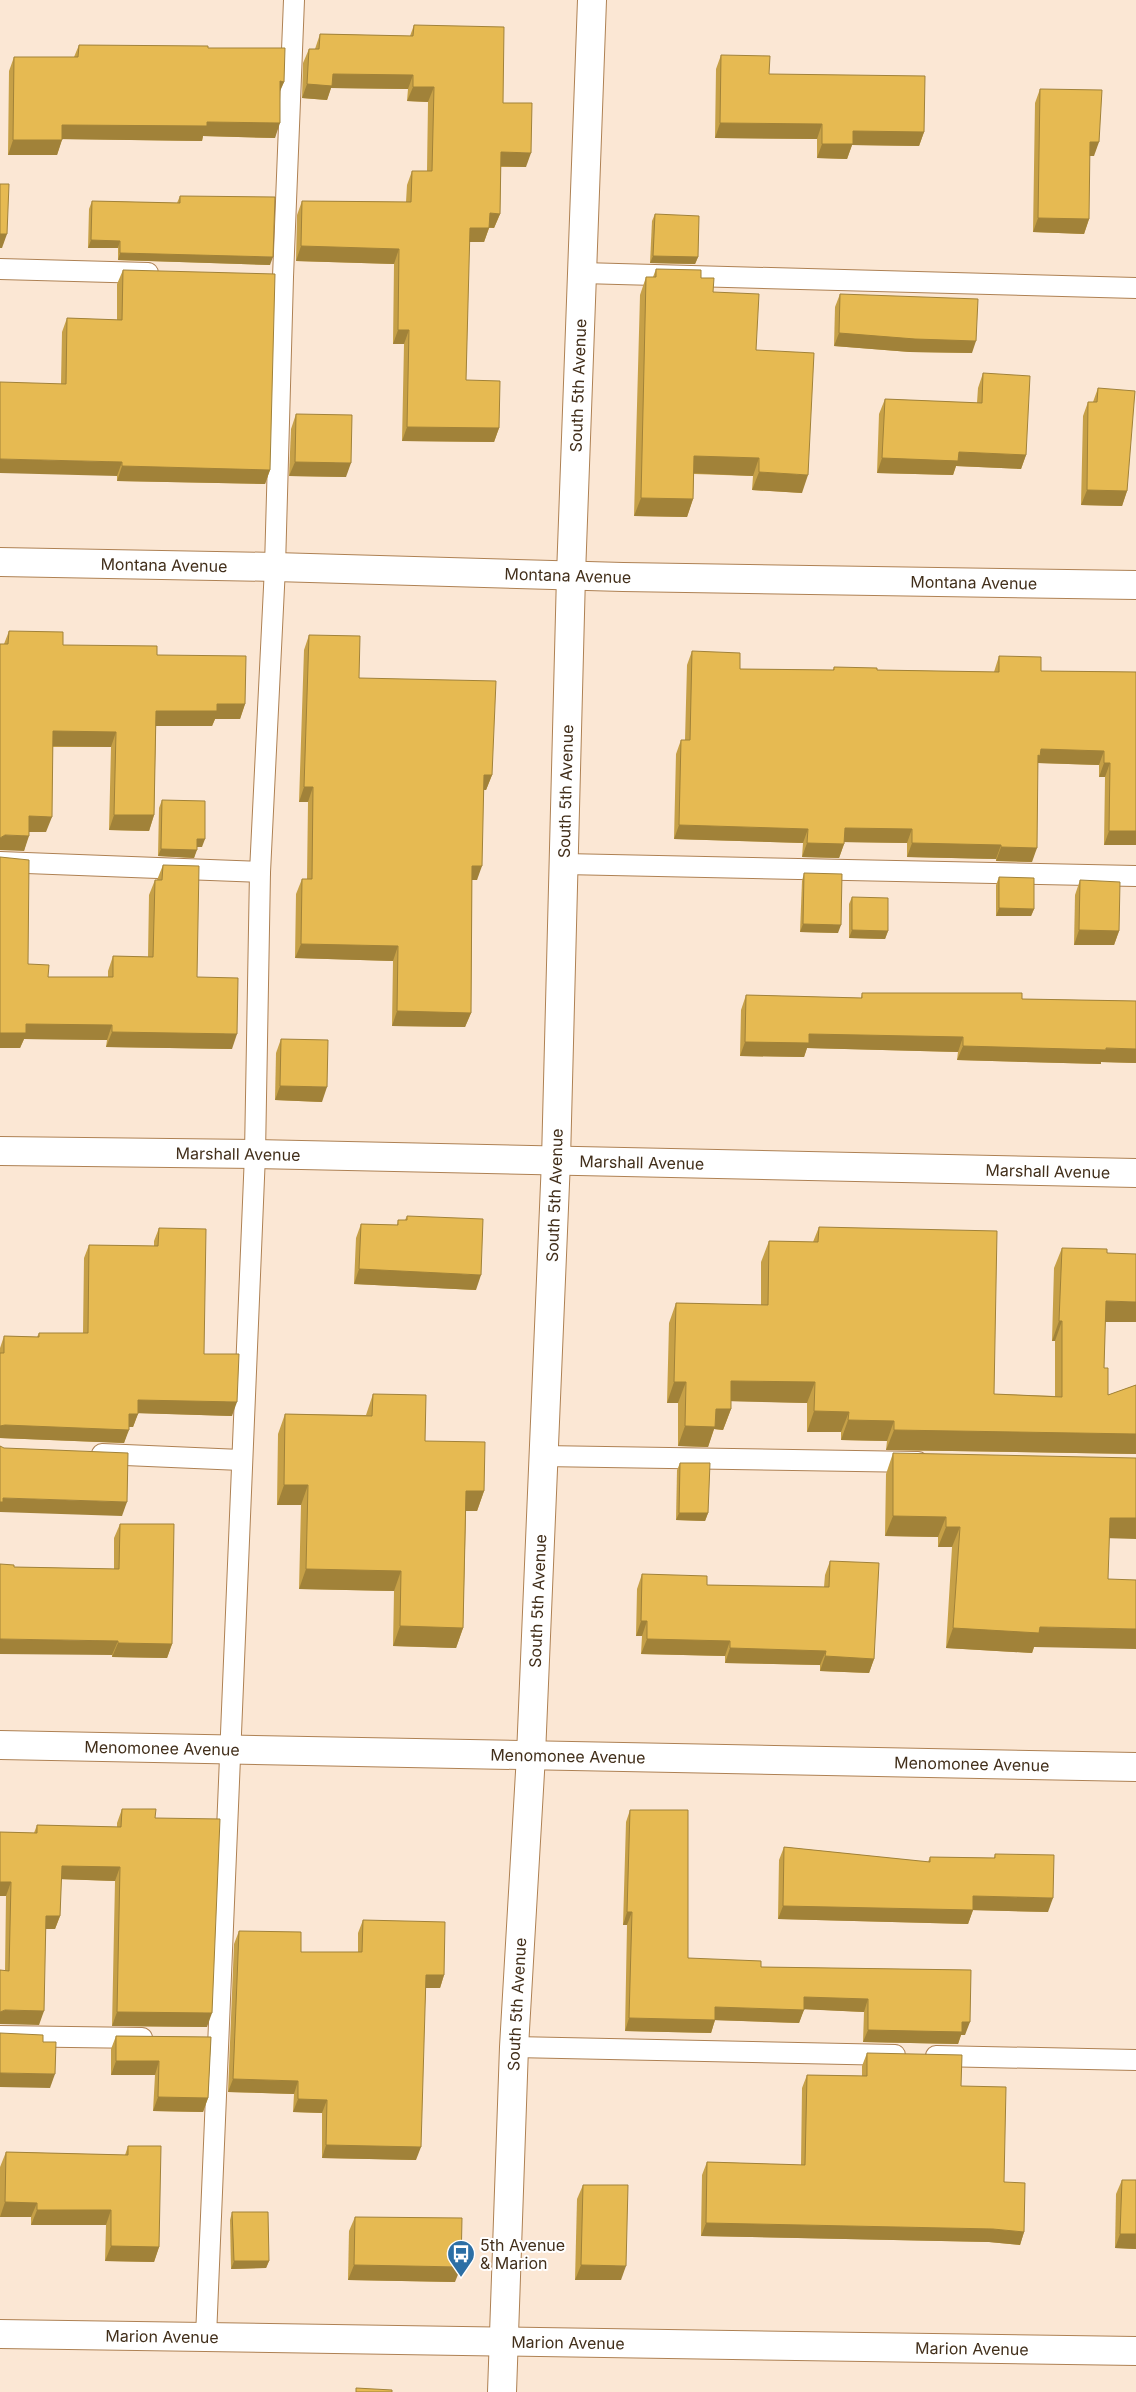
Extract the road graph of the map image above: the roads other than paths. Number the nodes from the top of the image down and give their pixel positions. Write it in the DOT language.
graph roads {
  1 [pos="294,0"];
  2 [pos="592,0"];
  3 [pos="0,269"];
  4 [pos="582,273"];
  5 [pos="166,274"];
  6 [pos="1136,288"];
  7 [pos="0,562"];
  8 [pos="275,567"];
  9 [pos="571,575"];
  10 [pos="1136,585"];
  11 [pos="0,862"];
  12 [pos="564,864"];
  13 [pos="260,872"];
  14 [pos="1136,876"];
  15 [pos="0,1151"];
  16 [pos="255,1154"];
  17 [pos="556,1160"];
  18 [pos="1136,1173"];
  19 [pos="87,1453"];
  20 [pos="542,1456"];
  21 [pos="241,1460"];
  22 [pos="938,1462"];
  23 [pos="0,1745"];
  24 [pos="232,1750"];
  25 [pos="531,1755"];
  26 [pos="1136,1767"];
  27 [pos="0,2036"];
  28 [pos="159,2038"];
  29 [pos="199,2039"];
  30 [pos="219,2039"];
  31 [pos="514,2047"];
  32 [pos="1136,2060"];
  33 [pos="0,2334"];
  34 [pos="206,2337"];
  35 [pos="503,2340"];
  36 [pos="1136,2351"];
  37 [pos="502,2392"];
  1 -- 8 [label="lane"];
  2 -- 4 [label="street, South 5th Avenue"];
  3 -- 5 [label="lane"];
  4 -- 6 [label="lane"];
  4 -- 9 [label="street, South 5th Avenue"];
  7 -- 8 [label="street, Montana Avenue"];
  8 -- 9 [label="street, Montana Avenue"];
  8 -- 13 [label="lane"];
  9 -- 10 [label="street, Montana Avenue"];
  9 -- 12 [label="street, South 5th Avenue"];
  11 -- 13 [label="lane"];
  12 -- 14 [label="lane"];
  12 -- 17 [label="street, South 5th Avenue"];
  13 -- 16 [label="lane"];
  15 -- 16 [label="street, Marshall Avenue"];
  16 -- 17 [label="street, Marshall Avenue"];
  16 -- 21 [label="lane"];
  17 -- 18 [label="street, Marshall Avenue"];
  17 -- 20 [label="street, South 5th Avenue"];
  19 -- 21 [label="lane"];
  20 -- 22 [label="lane"];
  20 -- 25 [label="street, South 5th Avenue"];
  21 -- 24 [label="lane"];
  23 -- 24 [label="street, Menomonee Avenue"];
  24 -- 25 [label="street, Menomonee Avenue"];
  24 -- 30 [label="lane"];
  25 -- 26 [label="street, Menomonee Avenue"];
  25 -- 31 [label="street, South 5th Avenue"];
  27 -- 28 [label="lane"];
  29 -- 30 [label="lane"];
  30 -- 34 [label="lane"];
  31 -- 32 [label="lane"];
  31 -- 35 [label="street, South 5th Avenue"];
  33 -- 34 [label="street, Marion Avenue"];
  34 -- 35 [label="street, Marion Avenue"];
  35 -- 36 [label="street, Marion Avenue"];
  35 -- 37 [label="street, South 5th Avenue"];
}
